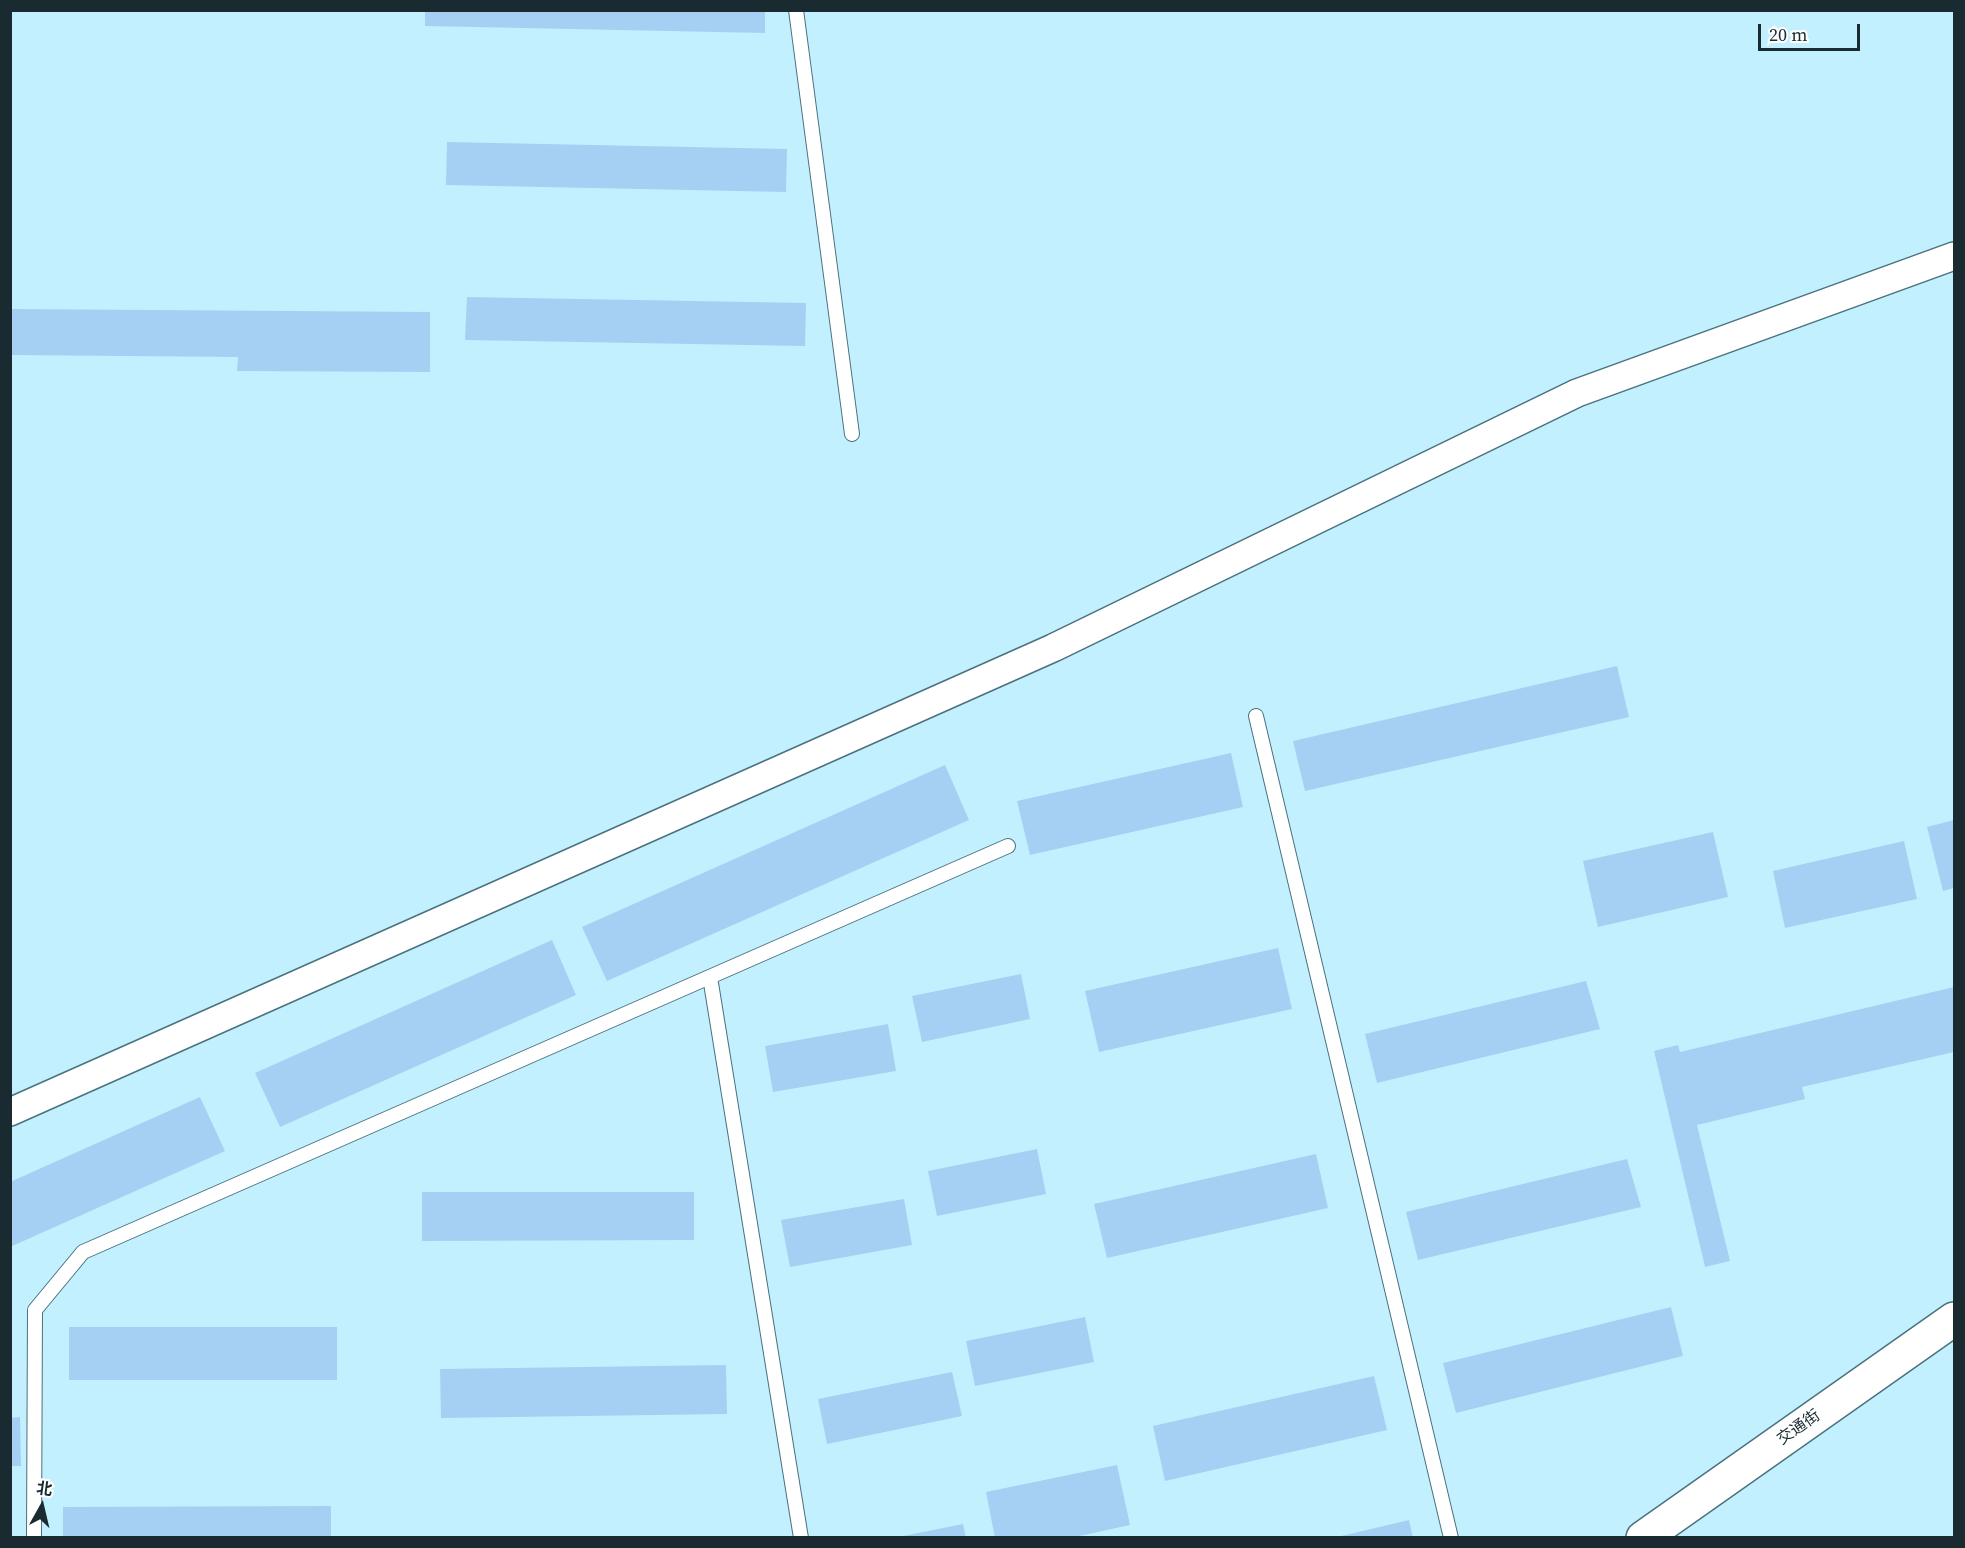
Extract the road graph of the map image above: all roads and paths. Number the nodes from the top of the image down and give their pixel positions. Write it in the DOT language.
graph roads {
  1 [pos="796,10"];
  2 [pos="1954,256"];
  3 [pos="852,434"];
  4 [pos="1256,716"];
  5 [pos="1008,846"];
  6 [pos="710,977"];
  7 [pos="10,1112"];
  8 [pos="1954,1319"];
  9 [pos="34,1538"];
  10 [pos="801,1538"];
  11 [pos="1451,1538"];
  12 [pos="1643,1538"];
  1 -- 3 [label="lane"];
  2 -- 7 [label="street"];
  4 -- 11 [label="lane"];
  5 -- 6 [label="lane"];
  6 -- 9 [label="lane"];
  6 -- 10 [label="lane"];
  8 -- 12 [label="street, 交通街"];
}
